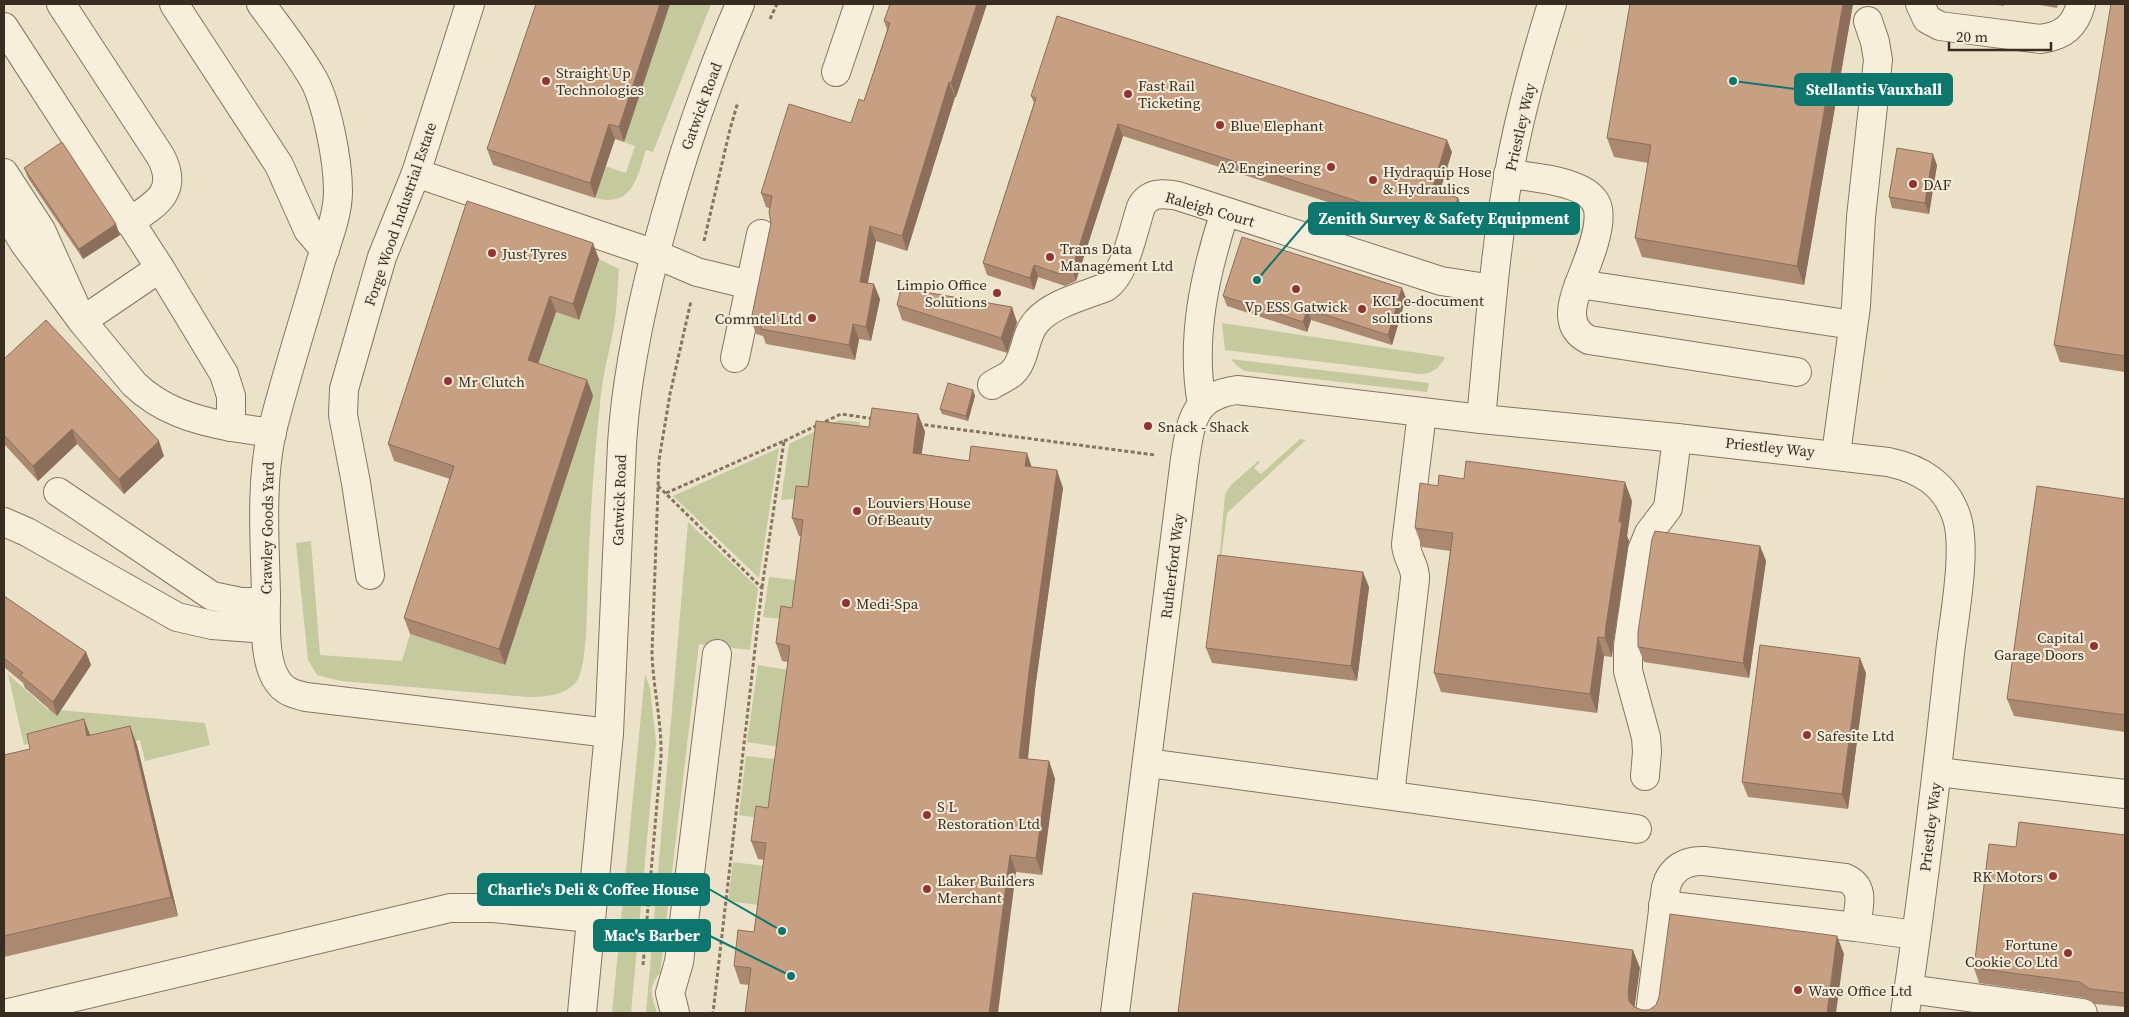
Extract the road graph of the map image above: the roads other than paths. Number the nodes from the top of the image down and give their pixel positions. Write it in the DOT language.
graph roads {
  1 [pos="61,4"];
  2 [pos="174,4"];
  3 [pos="261,4"];
  4 [pos="470,4"];
  5 [pos="740,4"];
  6 [pos="859,4"];
  7 [pos="1552,4"];
  8 [pos="1920,4"];
  9 [pos="2082,4"];
  10 [pos="1868,20"];
  11 [pos="4,27"];
  12 [pos="836,72"];
  13 [pos="4,173"];
  14 [pos="416,173"];
  15 [pos="1508,174"];
  16 [pos="4,210"];
  17 [pos="1225,212"];
  18 [pos="129,222"];
  19 [pos="761,234"];
  20 [pos="325,250"];
  21 [pos="655,254"];
  22 [pos="160,268"];
  23 [pos="1579,284"];
  24 [pos="750,285"];
  25 [pos="1493,289"];
  26 [pos="82,321"];
  27 [pos="1853,324"];
  28 [pos="735,358"];
  29 [pos="1797,372"];
  30 [pos="992,385"];
  31 [pos="1202,404"];
  32 [pos="1422,413"];
  33 [pos="1481,419"];
  34 [pos="231,427"];
  35 [pos="272,433"];
  36 [pos="1677,438"];
  37 [pos="1836,454"];
  38 [pos="58,492"];
  39 [pos="4,522"];
  40 [pos="370,575"];
  41 [pos="266,602"];
  42 [pos="266,628"];
  43 [pos="717,654"];
  44 [pos="609,733"];
  45 [pos="1148,763"];
  46 [pos="1938,772"];
  47 [pos="1645,776"];
  48 [pos="2125,794"];
  49 [pos="1390,795"];
  50 [pos="1637,829"];
  51 [pos="1663,905"];
  52 [pos="590,918"];
  53 [pos="1856,927"];
  54 [pos="1916,934"];
  55 [pos="1907,1001"];
  56 [pos="8,1013"];
  57 [pos="582,1013"];
  58 [pos="675,1013"];
  59 [pos="1115,1013"];
  60 [pos="1650,1013"];
  61 [pos="2083,1013"];
  1 -- 18 [label="street"];
  2 -- 20 [label="street"];
  3 -- 20 [label="street, Crawley Goods Yard"];
  4 -- 14 [label="street, Forge Wood Industrial Estate"];
  5 -- 21 [label="street, Gatwick Road"];
  6 -- 12 [label="street"];
  7 -- 15 [label="street, Priestley Way"];
  8 -- 9 [label="street"];
  10 -- 27 [label="street"];
  11 -- 18 [label="street"];
  13 -- 26 [label="street"];
  14 -- 21 [label="street"];
  14 -- 40 [label="street, Forge Wood Industrial Estate"];
  15 -- 23 [label="street"];
  15 -- 25 [label="street, Priestley Way"];
  16 -- 26 [label="street"];
  17 -- 25 [label="street, Raleigh Court"];
  17 -- 30 [label="street, Raleigh Court"];
  17 -- 31 [label="street"];
  18 -- 22 [label="street"];
  19 -- 24 [label="street"];
  20 -- 35 [label="street, Crawley Goods Yard"];
  21 -- 24 [label="street"];
  21 -- 44 [label="street, Gatwick Road"];
  22 -- 26 [label="street"];
  22 -- 34 [label="street"];
  23 -- 27 [label="street"];
  23 -- 29 [label="street"];
  24 -- 28 [label="street"];
  25 -- 33 [label="street, Priestley Way"];
  26 -- 34 [label="street"];
  27 -- 37 [label="street"];
  31 -- 32 [label="street"];
  31 -- 45 [label="street, Rutherford Way"];
  32 -- 33 [label="street"];
  32 -- 49 [label="street"];
  33 -- 36 [label="street, Priestley Way"];
  34 -- 35 [label="street"];
  35 -- 41 [label="street, Crawley Goods Yard"];
  36 -- 37 [label="street, Priestley Way"];
  36 -- 47 [label="street"];
  37 -- 46 [label="street, Priestley Way"];
  38 -- 41 [label="street"];
  39 -- 42 [label="street"];
  41 -- 42 [label="street, Crawley Goods Yard"];
  42 -- 44 [label="street, Crawley Goods Yard"];
  43 -- 58 [label="street"];
  44 -- 52 [label="street, Gatwick Road"];
  45 -- 49 [label="street"];
  45 -- 59 [label="street, Rutherford Way"];
  46 -- 48 [label="street"];
  46 -- 54 [label="street, Priestley Way"];
  49 -- 50 [label="street"];
  51 -- 53 [label="street"];
  51 -- 53 [label="street"];
  51 -- 60 [label="street"];
  52 -- 56 [label="street"];
  52 -- 57 [label="street, Gatwick Road"];
  53 -- 54 [label="street"];
  54 -- 55 [label="street, Priestley Way"];
  55 -- 61 [label="street"];
}
